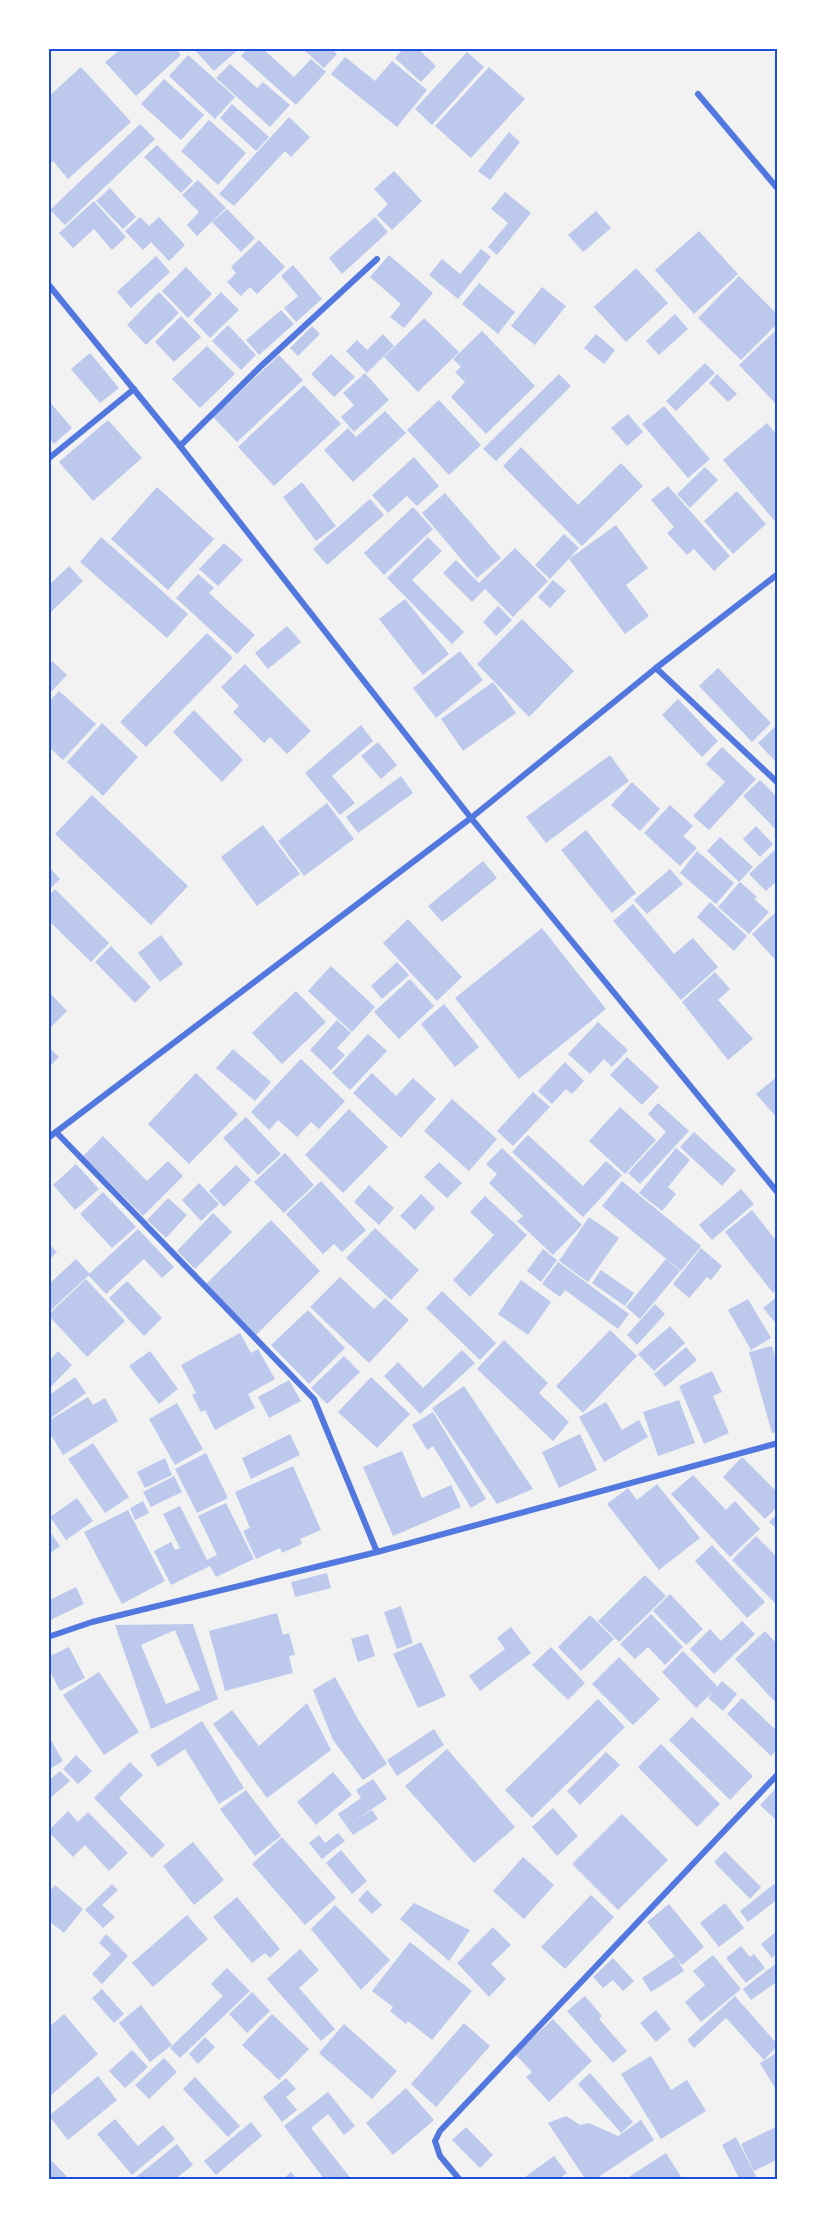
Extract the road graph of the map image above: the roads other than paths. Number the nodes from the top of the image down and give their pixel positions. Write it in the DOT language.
graph roads {
  1 [pos="698,94"];
  2 [pos="778,189"];
  3 [pos="377,259"];
  4 [pos="48,284"];
  5 [pos="134,389"];
  6 [pos="180,446"];
  7 [pos="48,459"];
  8 [pos="778,574"];
  9 [pos="657,668"];
  10 [pos="778,783"];
  11 [pos="471,818"];
  12 [pos="56,1132"];
  13 [pos="48,1138"];
  14 [pos="778,1192"];
  15 [pos="778,1443"];
  16 [pos="377,1552"];
  17 [pos="48,1636"];
  18 [pos="778,1774"];
  19 [pos="460,2180"];
  1 -- 2 [label="street"];
  3 -- 6 [label="street"];
  4 -- 5 [label="street"];
  5 -- 6 [label="street"];
  5 -- 7 [label="street"];
  6 -- 11 [label="street"];
  8 -- 9 [label="street"];
  9 -- 10 [label="street"];
  9 -- 11 [label="street"];
  11 -- 12 [label="street"];
  11 -- 14 [label="street"];
  12 -- 13 [label="street"];
  12 -- 16 [label="street"];
  15 -- 16 [label="street"];
  16 -- 17 [label="street"];
  18 -- 19 [label="street"];
}
